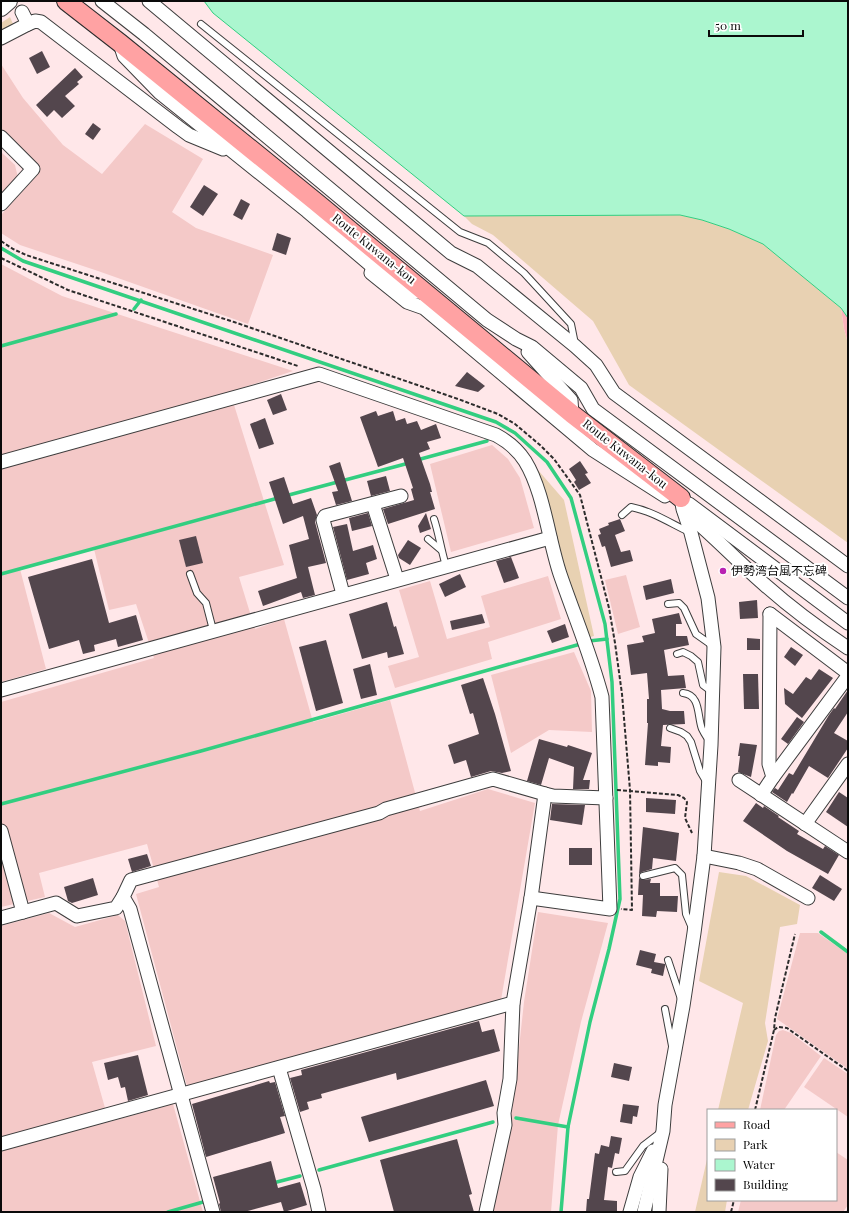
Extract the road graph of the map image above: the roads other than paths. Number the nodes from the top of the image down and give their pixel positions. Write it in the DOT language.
graph roads {
  1 [pos="9,1"];
  2 [pos="66,1"];
  3 [pos="102,1"];
  4 [pos="149,1"];
  5 [pos="1,8"];
  6 [pos="22,12"];
  7 [pos="28,24"];
  8 [pos="201,24"];
  9 [pos="1,38"];
  10 [pos="120,43"];
  11 [pos="1,137"];
  12 [pos="238,155"];
  13 [pos="1,204"];
  14 [pos="373,267"];
  15 [pos="428,293"];
  16 [pos="516,339"];
  17 [pos="575,346"];
  18 [pos="572,414"];
  19 [pos="1,462"];
  20 [pos="401,496"];
  21 [pos="374,504"];
  22 [pos="682,504"];
  23 [pos="622,515"];
  24 [pos="434,519"];
  25 [pos="691,533"];
  26 [pos="550,538"];
  27 [pos="428,539"];
  28 [pos="441,550"];
  29 [pos="446,566"];
  30 [pos="848,566"];
  31 [pos="190,574"];
  32 [pos="397,579"];
  33 [pos="343,594"];
  34 [pos="848,598"];
  35 [pos="668,604"];
  36 [pos="848,623"];
  37 [pos="213,630"];
  38 [pos="714,647"];
  39 [pos="848,648"];
  40 [pos="678,654"];
  41 [pos="848,673"];
  42 [pos="848,676"];
  43 [pos="1,690"];
  44 [pos="683,693"];
  45 [pos="714,694"];
  46 [pos="670,728"];
  47 [pos="712,745"];
  48 [pos="848,764"];
  49 [pos="774,777"];
  50 [pos="739,780"];
  51 [pos="709,786"];
  52 [pos="545,794"];
  53 [pos="761,795"];
  54 [pos="606,798"];
  55 [pos="805,824"];
  56 [pos="1,831"];
  57 [pos="848,852"];
  58 [pos="704,856"];
  59 [pos="643,876"];
  60 [pos="123,897"];
  61 [pos="530,898"];
  62 [pos="808,898"];
  63 [pos="23,912"];
  64 [pos="1,918"];
  65 [pos="694,933"];
  66 [pos="668,960"];
  67 [pos="513,1003"];
  68 [pos="683,1006"];
  69 [pos="665,1009"];
  70 [pos="674,1057"];
  71 [pos="279,1068"];
  72 [pos="180,1095"];
  73 [pos="663,1131"];
  74 [pos="1,1144"];
  75 [pos="616,1172"];
  76 [pos="213,1212"];
  77 [pos="319,1212"];
  78 [pos="486,1212"];
  79 [pos="630,1212"];
  80 [pos="644,1212"];
  81 [pos="659,1212"];
  1 -- 5 [label="street"];
  2 -- 10 [label="main road, Route Kuwana-kou"];
  3 -- 16 [label="street"];
  4 -- 17 [label="street"];
  6 -- 7 [label="street"];
  7 -- 9 [label="street"];
  7 -- 12 [label="street"];
  8 -- 17 [label="lane"];
  10 -- 12 [label="street"];
  10 -- 15 [label="main road, Route Kuwana-kou"];
  11 -- 13 [label="street"];
  12 -- 14 [label="street"];
  14 -- 15 [label="street"];
  14 -- 22 [label="street"];
  15 -- 18 [label="main road, Route Kuwana-kou"];
  16 -- 18 [label="street"];
  16 -- 34 [label="street"];
  17 -- 30 [label="street"];
  18 -- 22 [label="main road, Route Kuwana-kou"];
  19 -- 26 [label="street"];
  20 -- 21 [label="street"];
  21 -- 32 [label="street"];
  21 -- 33 [label="street"];
  22 -- 25 [label="street"];
  22 -- 36 [label="street"];
  22 -- 39 [label="street"];
  23 -- 25 [label="lane"];
  24 -- 28 [label="lane"];
  25 -- 38 [label="street"];
  26 -- 29 [label="street"];
  26 -- 54 [label="street"];
  27 -- 28 [label="lane"];
  28 -- 29 [label="lane"];
  29 -- 32 [label="street"];
  31 -- 37 [label="lane"];
  32 -- 33 [label="street"];
  33 -- 37 [label="street"];
  35 -- 38 [label="lane"];
  37 -- 43 [label="street"];
  38 -- 45 [label="street"];
  40 -- 45 [label="lane"];
  41 -- 49 [label="street"];
  42 -- 49 [label="street"];
  44 -- 47 [label="lane"];
  45 -- 47 [label="street"];
  46 -- 51 [label="lane"];
  47 -- 51 [label="street"];
  48 -- 55 [label="street"];
  49 -- 53 [label="street"];
  50 -- 53 [label="street"];
  51 -- 58 [label="street"];
  52 -- 54 [label="street"];
  52 -- 60 [label="street"];
  52 -- 61 [label="street"];
  53 -- 55 [label="street"];
  54 -- 61 [label="street"];
  55 -- 57 [label="street"];
  56 -- 63 [label="street"];
  58 -- 62 [label="street"];
  58 -- 65 [label="street"];
  59 -- 65 [label="lane"];
  60 -- 63 [label="street"];
  60 -- 72 [label="street"];
  61 -- 67 [label="street"];
  63 -- 64 [label="street"];
  65 -- 68 [label="street"];
  66 -- 68 [label="lane"];
  67 -- 71 [label="street"];
  67 -- 78 [label="street"];
  68 -- 70 [label="street"];
  69 -- 70 [label="lane"];
  70 -- 73 [label="street"];
  71 -- 72 [label="street"];
  71 -- 77 [label="street"];
  72 -- 74 [label="street"];
  72 -- 76 [label="street"];
  73 -- 75 [label="lane"];
  73 -- 79 [label="street"];
  73 -- 80 [label="street"];
  73 -- 81 [label="street"];
}
